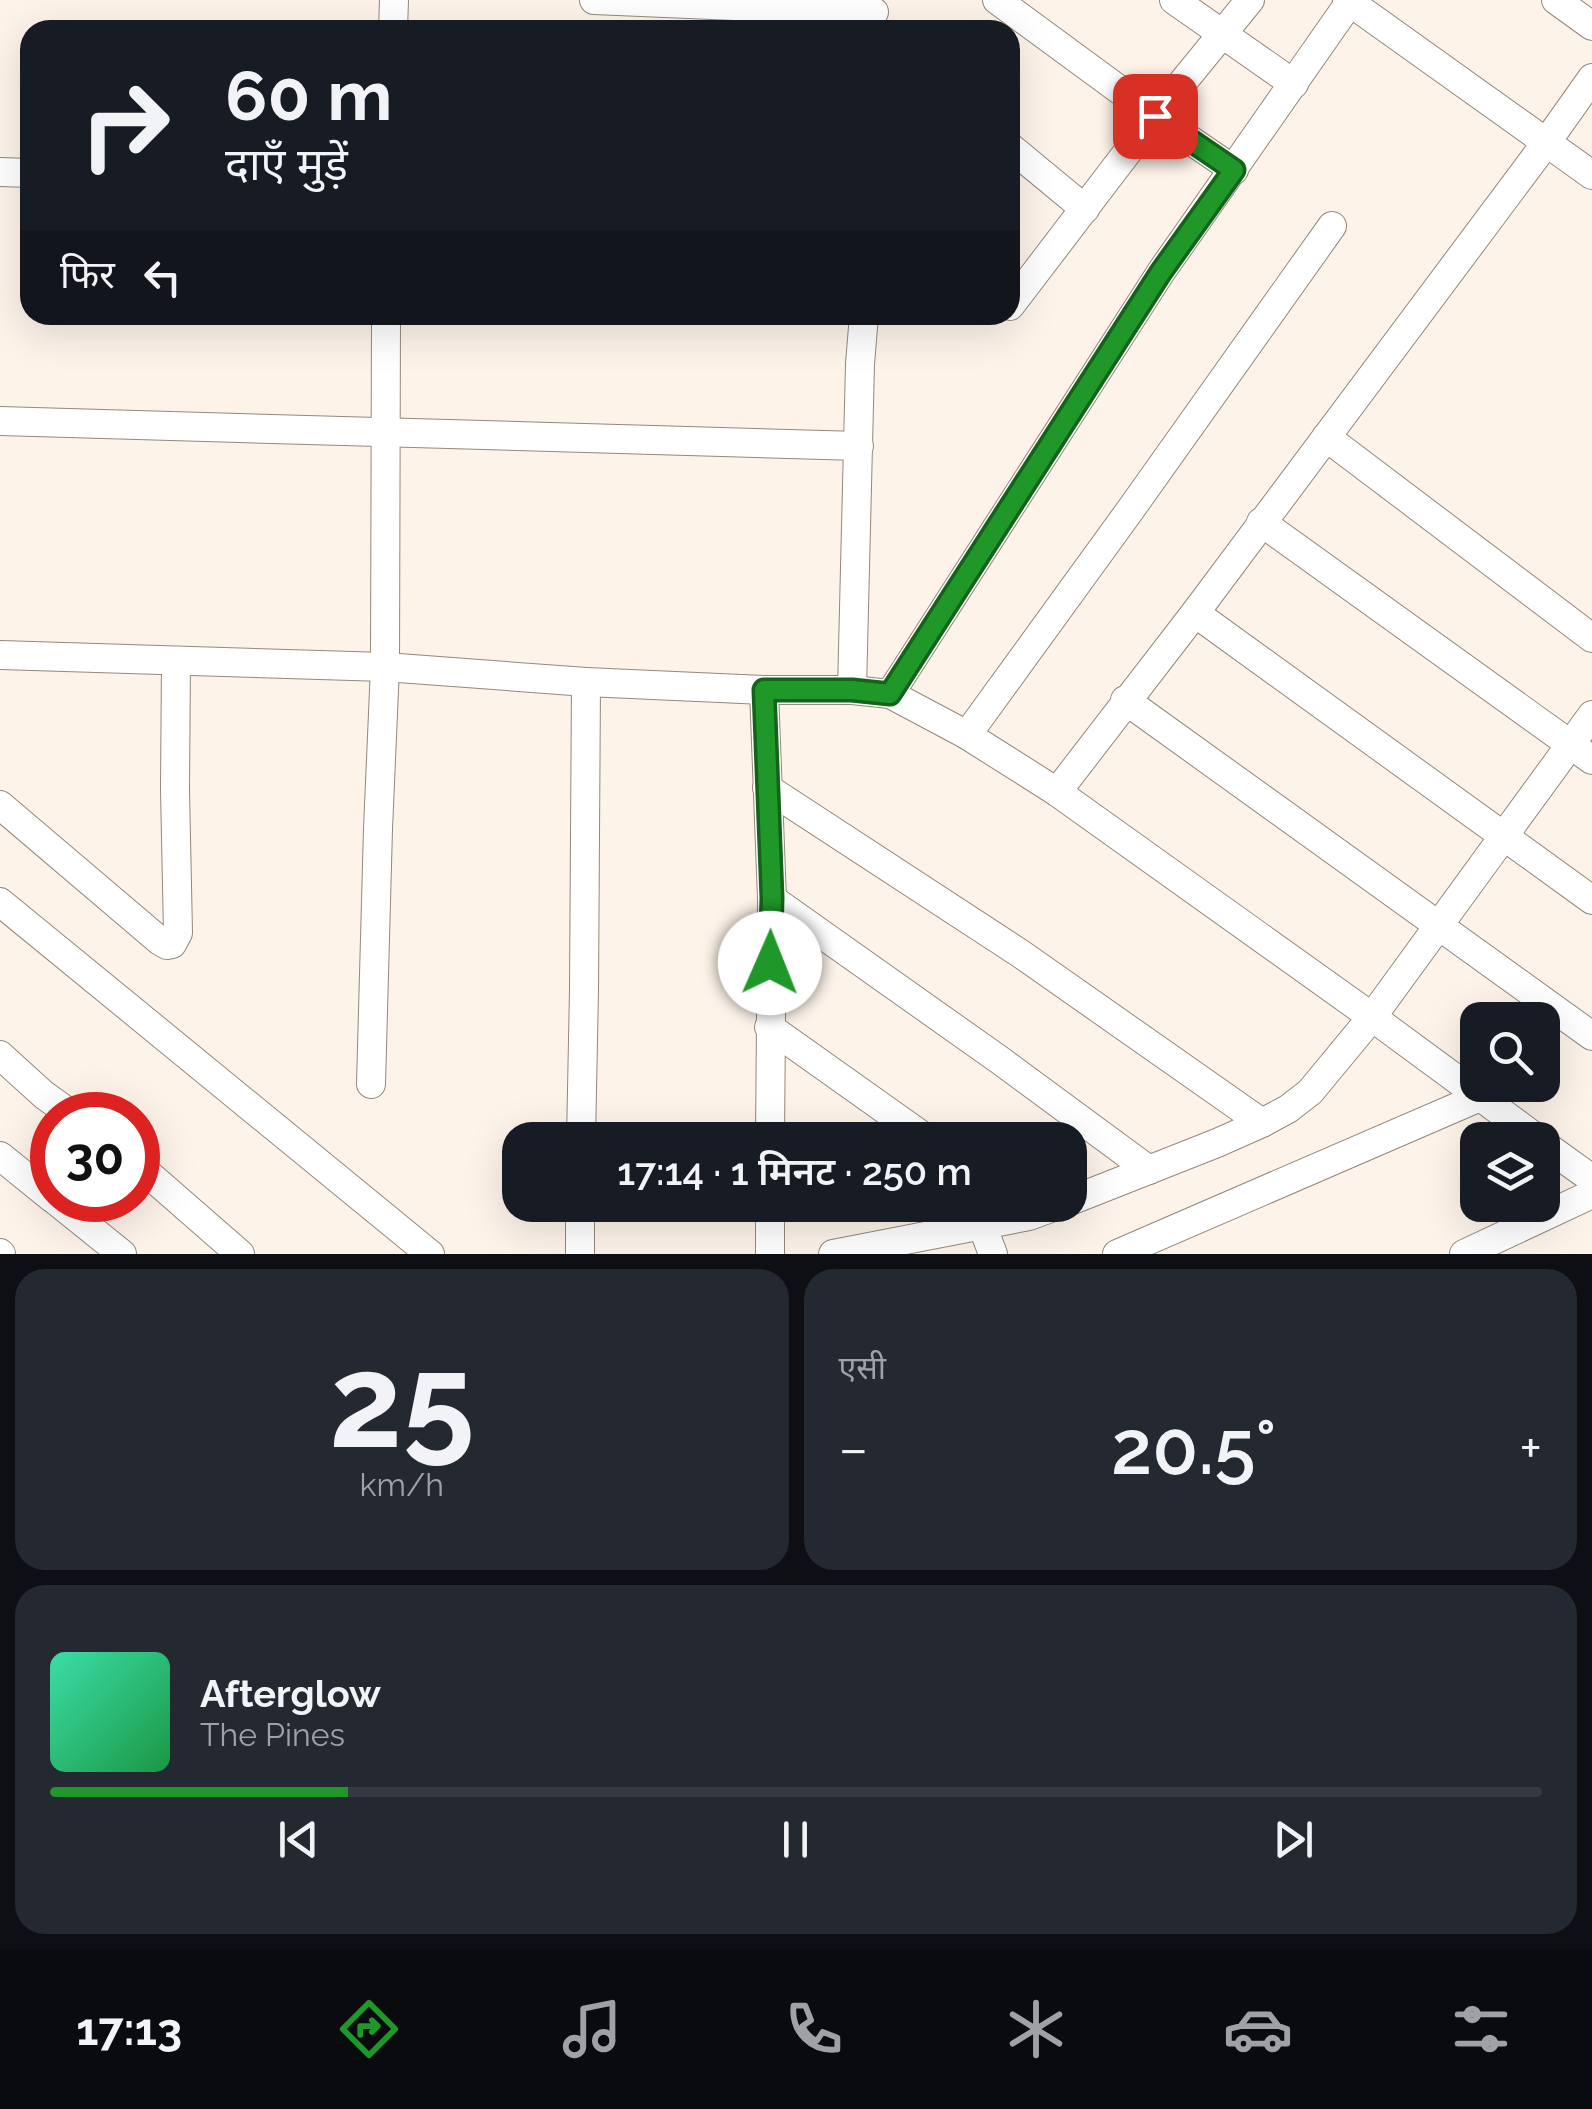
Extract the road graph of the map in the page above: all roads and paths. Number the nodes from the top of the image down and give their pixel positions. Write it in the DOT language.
graph roads {
  1 [pos="594,0"];
  2 [pos="996,0"];
  3 [pos="1174,0"];
  4 [pos="1250,0"];
  5 [pos="1556,0"];
  6 [pos="1349,1"];
  7 [pos="874,14"];
  8 [pos="1592,26"];
  9 [pos="1221,34"];
  10 [pos="1592,78"];
  11 [pos="1294,84"];
  12 [pos="1155,116"];
  13 [pos="1546,143"];
  14 [pos="1020,155"];
  15 [pos="1234,170"];
  16 [pos="1592,175"];
  17 [pos="1084,208"];
  18 [pos="1332,226"];
  19 [pos="1020,293"];
  20 [pos="386,325"];
  21 [pos="863,325"];
  22 [pos="0,421"];
  23 [pos="385,433"];
  24 [pos="1326,437"];
  25 [pos="858,446"];
  26 [pos="1262,522"];
  27 [pos="1195,613"];
  28 [pos="1592,638"];
  29 [pos="0,655"];
  30 [pos="176,662"];
  31 [pos="385,667"];
  32 [pos="586,682"];
  33 [pos="764,690"];
  34 [pos="852,690"];
  35 [pos="890,694"];
  36 [pos="1126,700"];
  37 [pos="1592,715"];
  38 [pos="967,735"];
  39 [pos="1581,753"];
  40 [pos="767,788"];
  41 [pos="1057,792"];
  42 [pos="0,805"];
  43 [pos="1504,834"];
  44 [pos="772,898"];
  45 [pos="1592,900"];
  46 [pos="0,902"];
  47 [pos="1438,926"];
  48 [pos="1372,1017"];
  49 [pos="769,1027"];
  50 [pos="1592,1036"];
  51 [pos="0,1056"];
  52 [pos="1460,1082"];
  53 [pos="372,1084"];
  54 [pos="42,1092"];
  55 [pos="1468,1102"];
  56 [pos="1487,1102"];
  57 [pos="581,1122"];
  58 [pos="770,1122"];
  59 [pos="903,1122"];
  60 [pos="1515,1122"];
  61 [pos="1262,1123"];
  62 [pos="1560,1155"];
  63 [pos="0,1156"];
  64 [pos="1149,1170"];
  65 [pos="1592,1179"];
  66 [pos="30,1180"];
  67 [pos="160,1184"];
  68 [pos="1087,1194"];
  69 [pos="1592,1194"];
  70 [pos="82,1222"];
  71 [pos="580,1222"];
  72 [pos="770,1222"];
  73 [pos="990,1222"];
  74 [pos="982,1225"];
  75 [pos="122,1254"];
  76 [pos="240,1254"];
  77 [pos="430,1254"];
  78 [pos="580,1254"];
  79 [pos="770,1254"];
  80 [pos="833,1254"];
  81 [pos="993,1254"];
  82 [pos="1117,1254"];
  83 [pos="1464,1254"];
  1 -- 7 [label="street"];
  2 -- 12 [label="street"];
  3 -- 9 [label="street"];
  4 -- 9 [label="street"];
  5 -- 8 [label="street"];
  6 -- 11 [label="street"];
  6 -- 13 [label="street"];
  9 -- 11 [label="street"];
  9 -- 12 [label="street"];
  10 -- 13 [label="street"];
  11 -- 15 [label="street"];
  12 -- 15 [label="street"];
  12 -- 17 [label="street"];
  13 -- 16 [label="street"];
  13 -- 24 [label="street"];
  14 -- 17 [label="street"];
  15 -- 35 [label="street"];
  17 -- 19 [label="street"];
  18 -- 38 [label="street"];
  20 -- 23 [label="street"];
  21 -- 25 [label="street"];
  22 -- 23 [label="street"];
  23 -- 25 [label="street"];
  23 -- 31 [label="street"];
  24 -- 26 [label="street"];
  24 -- 28 [label="street"];
  25 -- 34 [label="street"];
  26 -- 27 [label="street"];
  26 -- 39 [label="street"];
  27 -- 36 [label="street"];
  27 -- 43 [label="street"];
  29 -- 30 [label="street"];
  30 -- 31 [label="street"];
  30 -- 42 [label="street"];
  31 -- 32 [label="street"];
  31 -- 53 [label="street"];
  32 -- 33 [label="street"];
  32 -- 57 [label="street"];
  33 -- 34 [label="street"];
  33 -- 40 [label="street"];
  34 -- 35 [label="street"];
  35 -- 38 [label="street"];
  36 -- 41 [label="street"];
  36 -- 47 [label="street"];
  37 -- 39 [label="street"];
  38 -- 41 [label="street"];
  39 -- 43 [label="street"];
  40 -- 44 [label="street"];
  40 -- 61 [label="street"];
  41 -- 48 [label="street"];
  43 -- 45 [label="street"];
  43 -- 47 [label="street"];
  44 -- 49 [label="street"];
  44 -- 64 [label="street"];
  46 -- 77 [label="street"];
  47 -- 48 [label="street"];
  47 -- 50 [label="street"];
  48 -- 52 [label="street"];
  48 -- 61 [label="street"];
  49 -- 58 [label="street"];
  49 -- 59 [label="street"];
  51 -- 54 [label="street"];
  55 -- 82 [label="street"];
  56 -- 60 [label="street"];
  61 -- 64 [label="street"];
  62 -- 65 [label="street"];
  63 -- 66 [label="street"];
  64 -- 68 [label="street"];
  67 -- 76 [label="street"];
  69 -- 83 [label="street"];
  70 -- 75 [label="street"];
  71 -- 78 [label="street"];
  72 -- 79 [label="street"];
  73 -- 74 [label="street"];
  74 -- 80 [label="street"];
  74 -- 81 [label="street"];
}
